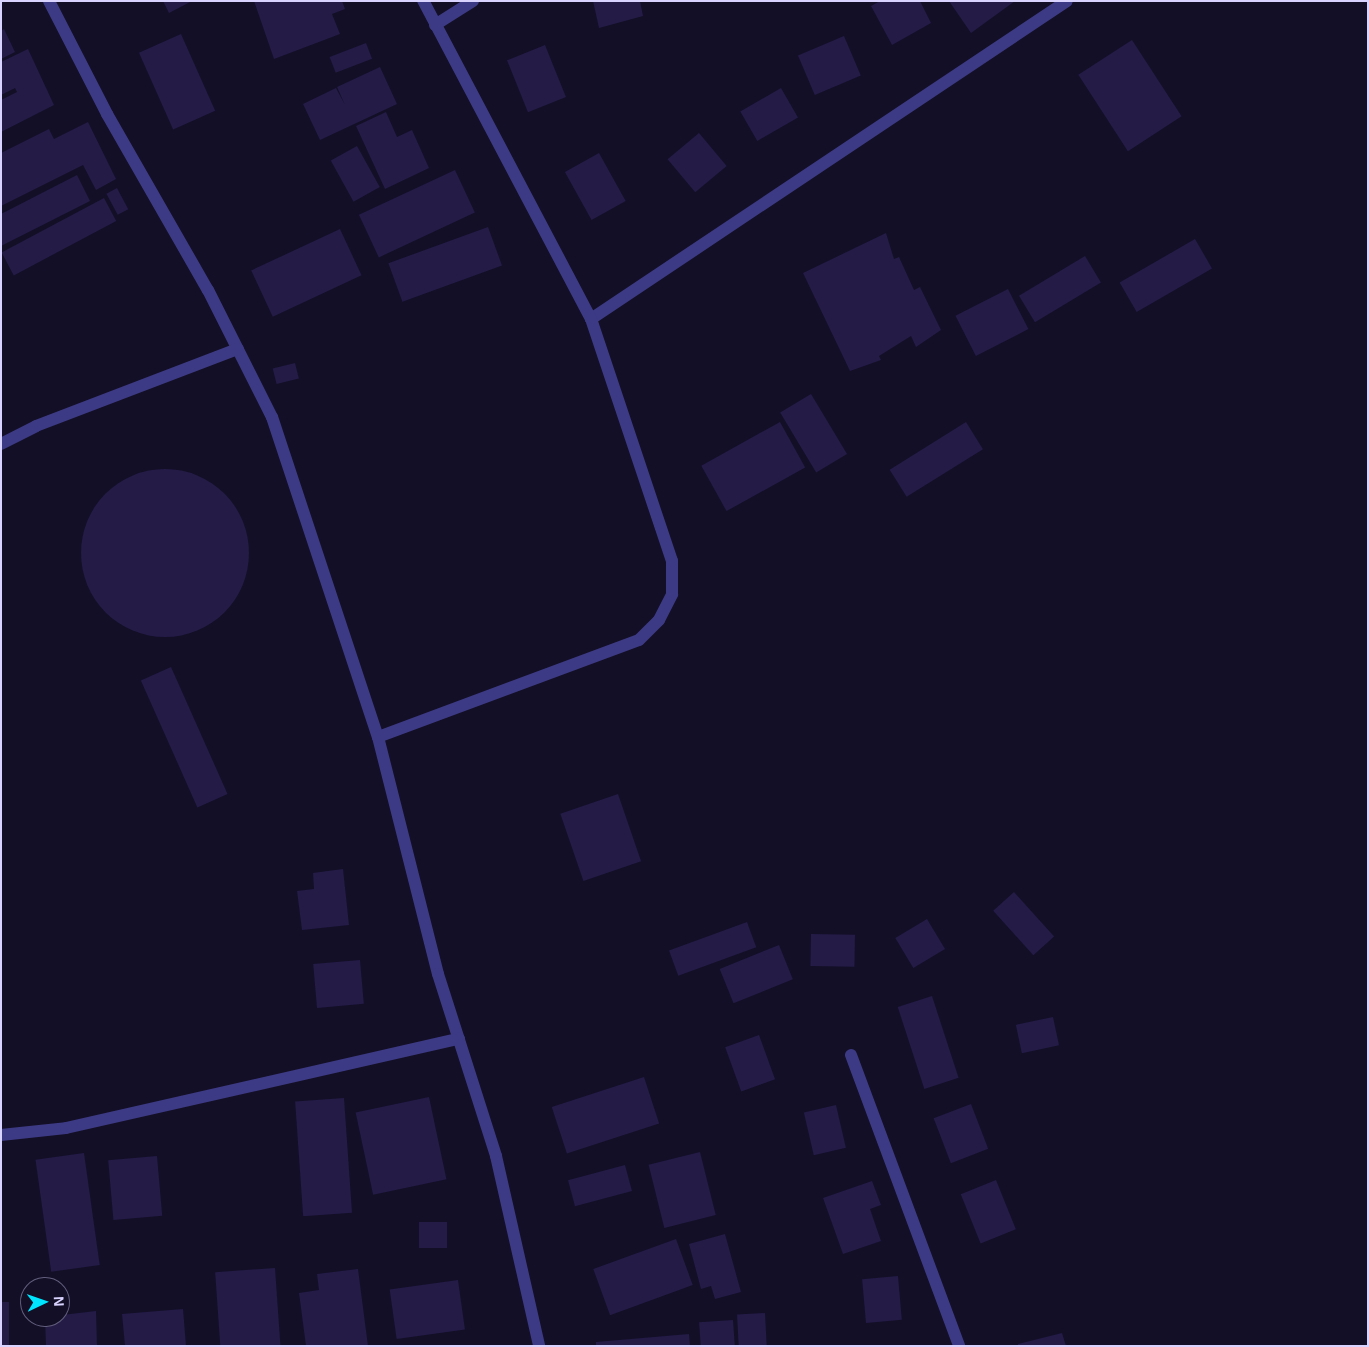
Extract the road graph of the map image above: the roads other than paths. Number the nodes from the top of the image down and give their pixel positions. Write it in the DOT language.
graph roads {
  1 [pos="50,1"];
  2 [pos="423,1"];
  3 [pos="473,1"];
  4 [pos="1067,1"];
  5 [pos="435,25"];
  6 [pos="590,319"];
  7 [pos="238,349"];
  8 [pos="1,444"];
  9 [pos="378,737"];
  10 [pos="459,1038"];
  11 [pos="851,1055"];
  12 [pos="1,1135"];
  13 [pos="539,1346"];
  14 [pos="959,1346"];
  1 -- 7 [label="street"];
  2 -- 5 [label="street"];
  3 -- 5 [label="street"];
  4 -- 6 [label="street"];
  5 -- 6 [label="street"];
  6 -- 9 [label="street"];
  7 -- 8 [label="street"];
  7 -- 9 [label="street"];
  9 -- 10 [label="street"];
  10 -- 12 [label="street"];
  10 -- 13 [label="street"];
  11 -- 14 [label="street"];
}
